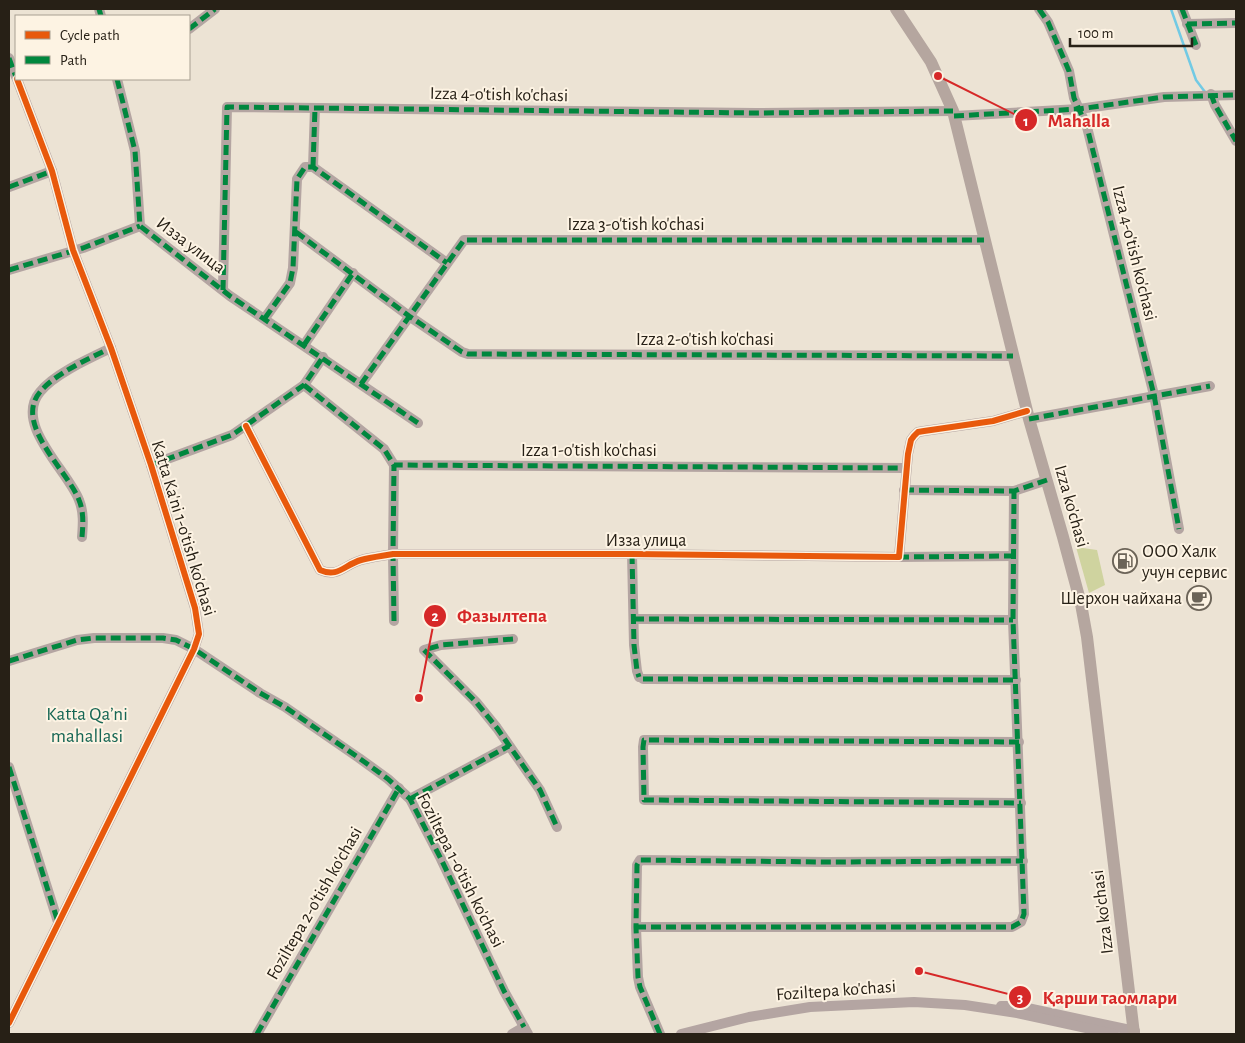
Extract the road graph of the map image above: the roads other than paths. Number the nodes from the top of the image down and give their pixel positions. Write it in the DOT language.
graph roads {
  1 [pos="215,9"];
  2 [pos="896,9"];
  3 [pos="1039,9"];
  4 [pos="1182,9"];
  5 [pos="1188,24"];
  6 [pos="1236,24"];
  7 [pos="190,27"];
  8 [pos="1196,45"];
  9 [pos="9,58"];
  10 [pos="15,75"];
  11 [pos="17,80"];
  12 [pos="117,80"];
  13 [pos="1210,94"];
  14 [pos="1236,95"];
  15 [pos="315,108"];
  16 [pos="1078,109"];
  17 [pos="954,113"];
  18 [pos="1236,141"];
  19 [pos="313,167"];
  20 [pos="52,171"];
  21 [pos="9,187"];
  22 [pos="140,226"];
  23 [pos="296,232"];
  24 [pos="984,240"];
  25 [pos="73,250"];
  26 [pos="447,263"];
  27 [pos="9,270"];
  28 [pos="353,273"];
  29 [pos="224,290"];
  30 [pos="409,316"];
  31 [pos="265,318"];
  32 [pos="304,345"];
  33 [pos="111,348"];
  34 [pos="1013,356"];
  35 [pos="323,357"];
  36 [pos="361,384"];
  37 [pos="304,385"];
  38 [pos="1210,386"];
  39 [pos="1154,395"];
  40 [pos="1028,415"];
  41 [pos="418,423"];
  42 [pos="246,426"];
  43 [pos="151,464"];
  44 [pos="394,466"];
  45 [pos="906,468"];
  46 [pos="1047,480"];
  47 [pos="904,490"];
  48 [pos="1014,491"];
  49 [pos="1179,528"];
  50 [pos="82,537"];
  51 [pos="392,554"];
  52 [pos="632,554"];
  53 [pos="1014,556"];
  54 [pos="899,557"];
  55 [pos="634,619"];
  56 [pos="1013,620"];
  57 [pos="394,621"];
  58 [pos="513,639"];
  59 [pos="194,649"];
  60 [pos="9,660"];
  61 [pos="1016,680"];
  62 [pos="1019,742"];
  63 [pos="509,746"];
  64 [pos="9,768"];
  65 [pos="399,788"];
  66 [pos="410,799"];
  67 [pos="1021,803"];
  68 [pos="556,827"];
  69 [pos="1023,861"];
  70 [pos="58,922"];
  71 [pos="636,927"];
  72 [pos="965,1005"];
  73 [pos="9,1023"];
  74 [pos="526,1031"];
  75 [pos="1138,1033"];
  76 [pos="257,1034"];
  77 [pos="512,1034"];
  78 [pos="660,1034"];
  79 [pos="681,1034"];
  80 [pos="1114,1034"];
  1 -- 7 [label="street"];
  2 -- 17 [label="main road, Izza ko'chasi"];
  3 -- 16 [label="street"];
  4 -- 5 [label="street"];
  5 -- 6 [label="street"];
  5 -- 8 [label="street"];
  9 -- 10 [label="street, Katta Ka'ni 1-o'tish ko'chasi"];
  11 -- 20 [label="street, Katta Ka'ni 1-o'tish ko'chasi"];
  12 -- 22 [label="street, Изза улица"];
  13 -- 14 [label="street"];
  13 -- 16 [label="street"];
  13 -- 18 [label="street"];
  15 -- 17 [label="street, Izza 4-o'tish ko'chasi"];
  15 -- 19 [label="street"];
  15 -- 29 [label="street, Izza 4-o'tish ko'chasi"];
  16 -- 17 [label="street, Izza 4-o'tish ko'chasi"];
  16 -- 39 [label="street, Izza 4-o'tish ko'chasi"];
  17 -- 24 [label="main road, Izza ko'chasi"];
  19 -- 23 [label="street"];
  19 -- 26 [label="street"];
  20 -- 21 [label="street"];
  20 -- 25 [label="street, Katta Ka'ni 1-o'tish ko'chasi"];
  22 -- 25 [label="street"];
  22 -- 29 [label="street, Изза улица"];
  23 -- 28 [label="street, Izza 2-o'tish ko'chasi"];
  23 -- 31 [label="street"];
  24 -- 26 [label="street, Izza 3-o'tish ko'chasi"];
  24 -- 34 [label="main road, Izza ko'chasi"];
  25 -- 27 [label="street"];
  25 -- 33 [label="street, Katta Ka'ni 1-o'tish ko'chasi"];
  26 -- 30 [label="street, Izza 3-o'tish ko'chasi"];
  28 -- 30 [label="street, Izza 2-o'tish ko'chasi"];
  28 -- 32 [label="street"];
  29 -- 31 [label="street, Изза улица"];
  30 -- 34 [label="street, Izza 2-o'tish ko'chasi"];
  30 -- 36 [label="street, Izza 3-o'tish ko'chasi"];
  31 -- 32 [label="street, Изза улица"];
  32 -- 35 [label="street, Изза улица"];
  33 -- 43 [label="street, Katta Ka'ni 1-o'tish ko'chasi"];
  33 -- 50 [label="street"];
  34 -- 40 [label="main road, Izza ko'chasi"];
  35 -- 36 [label="street, Изза улица"];
  35 -- 37 [label="street"];
  36 -- 41 [label="street, Изза улица"];
  37 -- 42 [label="street"];
  37 -- 44 [label="street"];
  38 -- 39 [label="street"];
  39 -- 40 [label="street"];
  39 -- 49 [label="street, Izza 4-o'tish ko'chasi"];
  40 -- 45 [label="street"];
  40 -- 46 [label="main road, Izza ko'chasi"];
  42 -- 43 [label="street"];
  42 -- 51 [label="street, Изза улица"];
  43 -- 59 [label="street, Katta Ka'ni 1-o'tish ko'chasi"];
  44 -- 45 [label="street, Izza 1-o'tish ko'chasi"];
  44 -- 51 [label="street"];
  45 -- 47 [label="street"];
  46 -- 48 [label="street"];
  46 -- 75 [label="main road, Izza ko'chasi"];
  47 -- 48 [label="street"];
  47 -- 54 [label="street"];
  48 -- 53 [label="street"];
  51 -- 52 [label="street, Изза улица"];
  51 -- 57 [label="street"];
  52 -- 54 [label="street, Изза улица"];
  52 -- 55 [label="street"];
  53 -- 54 [label="street, Изза улица"];
  53 -- 56 [label="street"];
  55 -- 56 [label="street"];
  55 -- 61 [label="street"];
  56 -- 61 [label="street"];
  58 -- 63 [label="street"];
  59 -- 60 [label="street, Foziltepa 1-o'tish ko'chasi"];
  59 -- 65 [label="street, Foziltepa 1-o'tish ko'chasi"];
  59 -- 70 [label="street, Katta Ka'ni 1-o'tish ko'chasi"];
  61 -- 62 [label="street"];
  62 -- 67 [label="street"];
  62 -- 67 [label="street"];
  63 -- 66 [label="street"];
  63 -- 68 [label="street"];
  64 -- 70 [label="street"];
  65 -- 66 [label="street, Foziltepa 1-o'tish ko'chasi"];
  65 -- 76 [label="street, Foziltepa 2-o'tish ko'chasi"];
  66 -- 74 [label="street, Foziltepa 1-o'tish ko'chasi"];
  67 -- 69 [label="street"];
  69 -- 71 [label="street"];
  69 -- 71 [label="street"];
  70 -- 73 [label="street, Katta Ka'ni 1-o'tish ko'chasi"];
  71 -- 78 [label="street"];
  72 -- 75 [label="street, Foziltepa ko'chasi"];
  72 -- 79 [label="street, Foziltepa ko'chasi"];
  72 -- 80 [label="street, Foziltepa ko'chasi"];
  74 -- 77 [label="street"];
}
